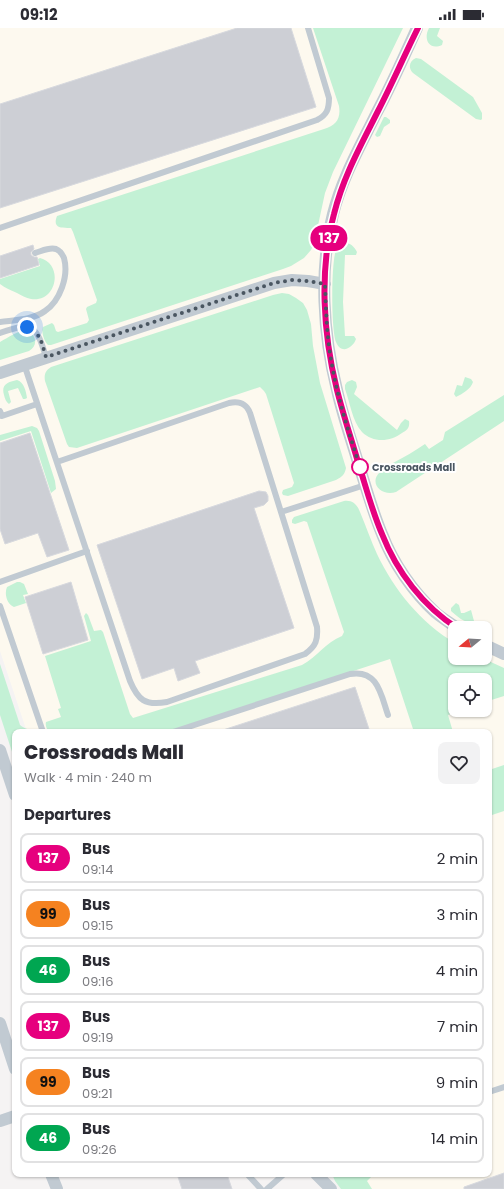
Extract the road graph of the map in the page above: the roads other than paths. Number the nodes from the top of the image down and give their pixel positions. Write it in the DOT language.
graph roads {
  1 [pos="308,28"];
  2 [pos="418,28"];
  3 [pos="0,228"];
  4 [pos="35,252"];
  5 [pos="325,284"];
  6 [pos="0,322"];
  7 [pos="0,333"];
  8 [pos="46,357"];
  9 [pos="24,364"];
  10 [pos="0,372"];
  11 [pos="37,404"];
  12 [pos="0,411"];
  13 [pos="57,462"];
  14 [pos="365,485"];
  15 [pos="281,512"];
  16 [pos="87,551"];
  17 [pos="0,582"];
  18 [pos="0,606"];
  19 [pos="448,622"];
  20 [pos="492,648"];
  21 [pos="504,654"];
  22 [pos="388,715"];
  23 [pos="42,729"];
  24 [pos="182,729"];
  25 [pos="0,750"];
  26 [pos="12,786"];
  27 [pos="0,1023"];
  28 [pos="12,1060"];
  29 [pos="504,1087"];
  30 [pos="492,1091"];
  31 [pos="12,1117"];
  32 [pos="0,1121"];
  33 [pos="52,1177"];
  34 [pos="250,1177"];
  35 [pos="281,1177"];
  36 [pos="319,1177"];
  37 [pos="57,1189"];
  38 [pos="261,1189"];
  39 [pos="267,1189"];
  40 [pos="331,1189"];
  1 -- 3 [label="lane"];
  2 -- 5 [label="street"];
  4 -- 6 [label="lane"];
  5 -- 8 [label="street"];
  5 -- 14 [label="street"];
  7 -- 8 [label="lane"];
  8 -- 9 [label="street"];
  9 -- 10 [label="street"];
  9 -- 11 [label="lane"];
  11 -- 12 [label="lane"];
  11 -- 13 [label="lane"];
  13 -- 15 [label="lane"];
  13 -- 16 [label="lane"];
  14 -- 15 [label="lane"];
  14 -- 19 [label="street"];
  15 -- 16 [label="lane"];
  16 -- 17 [label="lane"];
  18 -- 23 [label="lane"];
  20 -- 21 [label="street"];
  22 -- 24 [label="lane"];
  25 -- 26 [label="street"];
  27 -- 28 [label="street"];
  29 -- 30 [label="lane"];
  31 -- 32 [label="street"];
  33 -- 37 [label="street"];
  34 -- 38 [label="lane"];
  35 -- 39 [label="lane"];
  36 -- 40 [label="street"];
}
